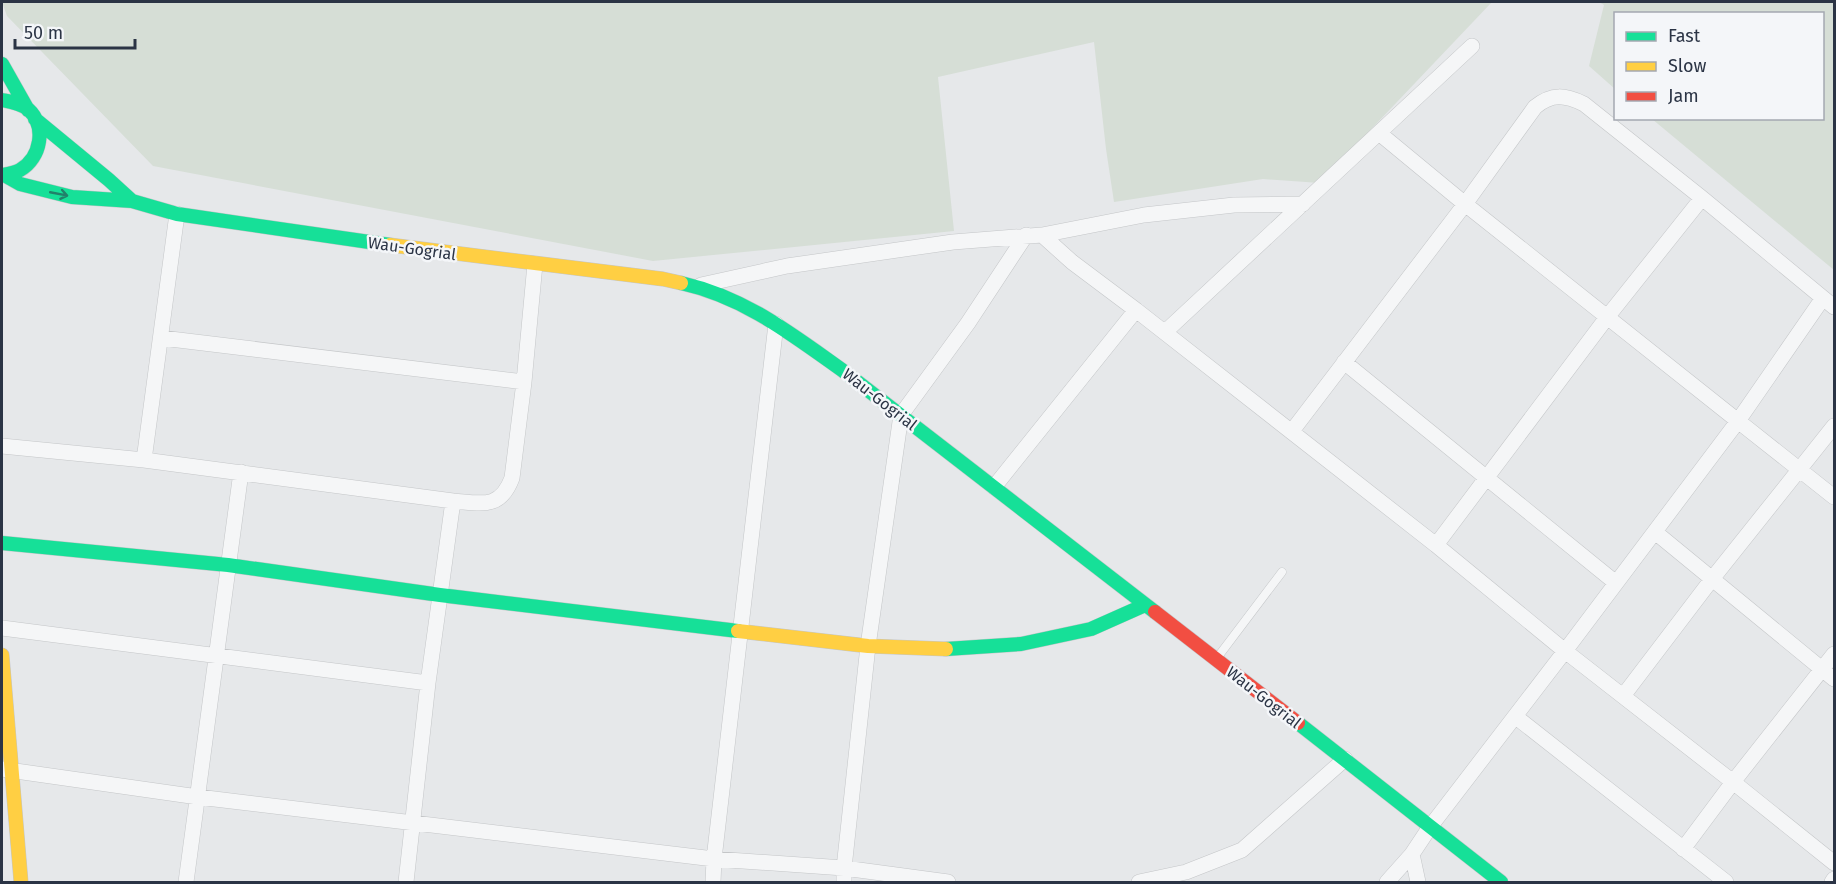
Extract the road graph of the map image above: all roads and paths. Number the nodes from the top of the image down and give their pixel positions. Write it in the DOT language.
graph roads {
  1 [pos="1472,46"];
  2 [pos="2,64"];
  3 [pos="2,100"];
  4 [pos="31,114"];
  5 [pos="1379,133"];
  6 [pos="3,175"];
  7 [pos="1702,198"];
  8 [pos="132,201"];
  9 [pos="1303,204"];
  10 [pos="1465,204"];
  11 [pos="177,214"];
  12 [pos="1034,235"];
  13 [pos="535,264"];
  14 [pos="695,286"];
  15 [pos="1829,302"];
  16 [pos="1136,309"];
  17 [pos="1608,316"];
  18 [pos="776,324"];
  19 [pos="1165,332"];
  20 [pos="162,338"];
  21 [pos="1344,362"];
  22 [pos="524,382"];
  23 [pos="900,415"];
  24 [pos="1738,420"];
  25 [pos="1834,426"];
  26 [pos="1292,431"];
  27 [pos="2,446"];
  28 [pos="144,460"];
  29 [pos="1799,471"];
  30 [pos="241,472"];
  31 [pos="1486,477"];
  32 [pos="994,488"];
  33 [pos="1834,497"];
  34 [pos="453,501"];
  35 [pos="1654,532"];
  36 [pos="2,543"];
  37 [pos="1436,544"];
  38 [pos="228,565"];
  39 [pos="1282,572"];
  40 [pos="1712,579"];
  41 [pos="1616,583"];
  42 [pos="440,595"];
  43 [pos="1145,605"];
  44 [pos="2,628"];
  45 [pos="740,631"];
  46 [pos="868,646"];
  47 [pos="1565,651"];
  48 [pos="1834,654"];
  49 [pos="2,655"];
  50 [pos="217,655"];
  51 [pos="1216,659"];
  52 [pos="1828,674"];
  53 [pos="428,683"];
  54 [pos="1623,696"];
  55 [pos="1516,717"];
  56 [pos="1345,759"];
  57 [pos="7,769"];
  58 [pos="1734,782"];
  59 [pos="198,797"];
  60 [pos="412,823"];
  61 [pos="1430,827"];
  62 [pos="1683,849"];
  63 [pos="1412,854"];
  64 [pos="714,859"];
  65 [pos="1834,863"];
  66 [pos="844,875"];
  67 [pos="21,882"];
  68 [pos="186,882"];
  69 [pos="406,882"];
  70 [pos="713,882"];
  71 [pos="948,882"];
  72 [pos="1139,882"];
  73 [pos="1387,882"];
  74 [pos="1418,882"];
  75 [pos="1501,882"];
  76 [pos="1726,882"];
  1 -- 5 [label="street"];
  2 -- 4 [label="main road, Wau-Gogrial"];
  3 -- 4 [label="main road"];
  4 -- 6 [label="main road"];
  4 -- 8 [label="main road, Wau-Gogrial"];
  5 -- 9 [label="street"];
  5 -- 10 [label="street"];
  6 -- 8 [label="main road, Wau-Gogrial, one-way"];
  7 -- 10 [label="street"];
  7 -- 15 [label="street"];
  7 -- 17 [label="street"];
  8 -- 11 [label="main road, Wau-Gogrial"];
  9 -- 12 [label="street"];
  9 -- 19 [label="street"];
  10 -- 17 [label="street"];
  10 -- 21 [label="street"];
  11 -- 13 [label="main road, Wau-Gogrial"];
  11 -- 20 [label="street"];
  12 -- 14 [label="street"];
  12 -- 16 [label="street"];
  12 -- 23 [label="street"];
  13 -- 14 [label="main road, Wau-Gogrial"];
  13 -- 22 [label="street"];
  14 -- 18 [label="main road, Wau-Gogrial"];
  15 -- 24 [label="street"];
  16 -- 19 [label="street"];
  16 -- 32 [label="street"];
  17 -- 24 [label="street"];
  17 -- 31 [label="street"];
  18 -- 23 [label="main road, Wau-Gogrial"];
  18 -- 45 [label="street"];
  19 -- 26 [label="street"];
  20 -- 22 [label="street"];
  20 -- 28 [label="street"];
  21 -- 26 [label="street"];
  21 -- 31 [label="street"];
  22 -- 34 [label="street"];
  23 -- 32 [label="main road, Wau-Gogrial"];
  23 -- 46 [label="street"];
  24 -- 29 [label="street"];
  24 -- 35 [label="street"];
  25 -- 29 [label="street"];
  26 -- 37 [label="street"];
  27 -- 28 [label="street"];
  28 -- 30 [label="street"];
  29 -- 33 [label="street"];
  29 -- 40 [label="street"];
  30 -- 34 [label="street"];
  30 -- 38 [label="street"];
  31 -- 37 [label="street"];
  31 -- 41 [label="street"];
  32 -- 43 [label="main road, Wau-Gogrial"];
  34 -- 42 [label="street"];
  35 -- 40 [label="street"];
  35 -- 41 [label="street"];
  36 -- 38 [label="main road"];
  37 -- 47 [label="street"];
  38 -- 42 [label="main road"];
  38 -- 50 [label="street"];
  39 -- 51 [label="lane"];
  40 -- 52 [label="street"];
  40 -- 54 [label="street"];
  41 -- 47 [label="street"];
  42 -- 45 [label="main road"];
  42 -- 53 [label="street"];
  43 -- 46 [label="main road"];
  43 -- 51 [label="main road, Wau-Gogrial"];
  44 -- 50 [label="street"];
  45 -- 46 [label="main road"];
  45 -- 64 [label="street"];
  46 -- 66 [label="street"];
  47 -- 54 [label="street"];
  47 -- 55 [label="street"];
  48 -- 52 [label="street"];
  49 -- 57 [label="main road"];
  50 -- 53 [label="street"];
  50 -- 59 [label="street"];
  51 -- 56 [label="main road, Wau-Gogrial"];
  52 -- 58 [label="street"];
  53 -- 60 [label="street"];
  54 -- 58 [label="street"];
  55 -- 61 [label="street"];
  55 -- 62 [label="street"];
  56 -- 61 [label="main road, Wau-Gogrial"];
  56 -- 72 [label="street"];
  57 -- 59 [label="street"];
  57 -- 67 [label="main road"];
  58 -- 62 [label="street"];
  58 -- 65 [label="street"];
  59 -- 60 [label="street"];
  59 -- 68 [label="street"];
  60 -- 64 [label="street"];
  60 -- 69 [label="street"];
  61 -- 63 [label="street"];
  61 -- 75 [label="main road, Wau-Gogrial"];
  62 -- 76 [label="street"];
  63 -- 73 [label="street"];
  63 -- 74 [label="street"];
  64 -- 66 [label="street"];
  64 -- 70 [label="street"];
  66 -- 71 [label="street"];
}
